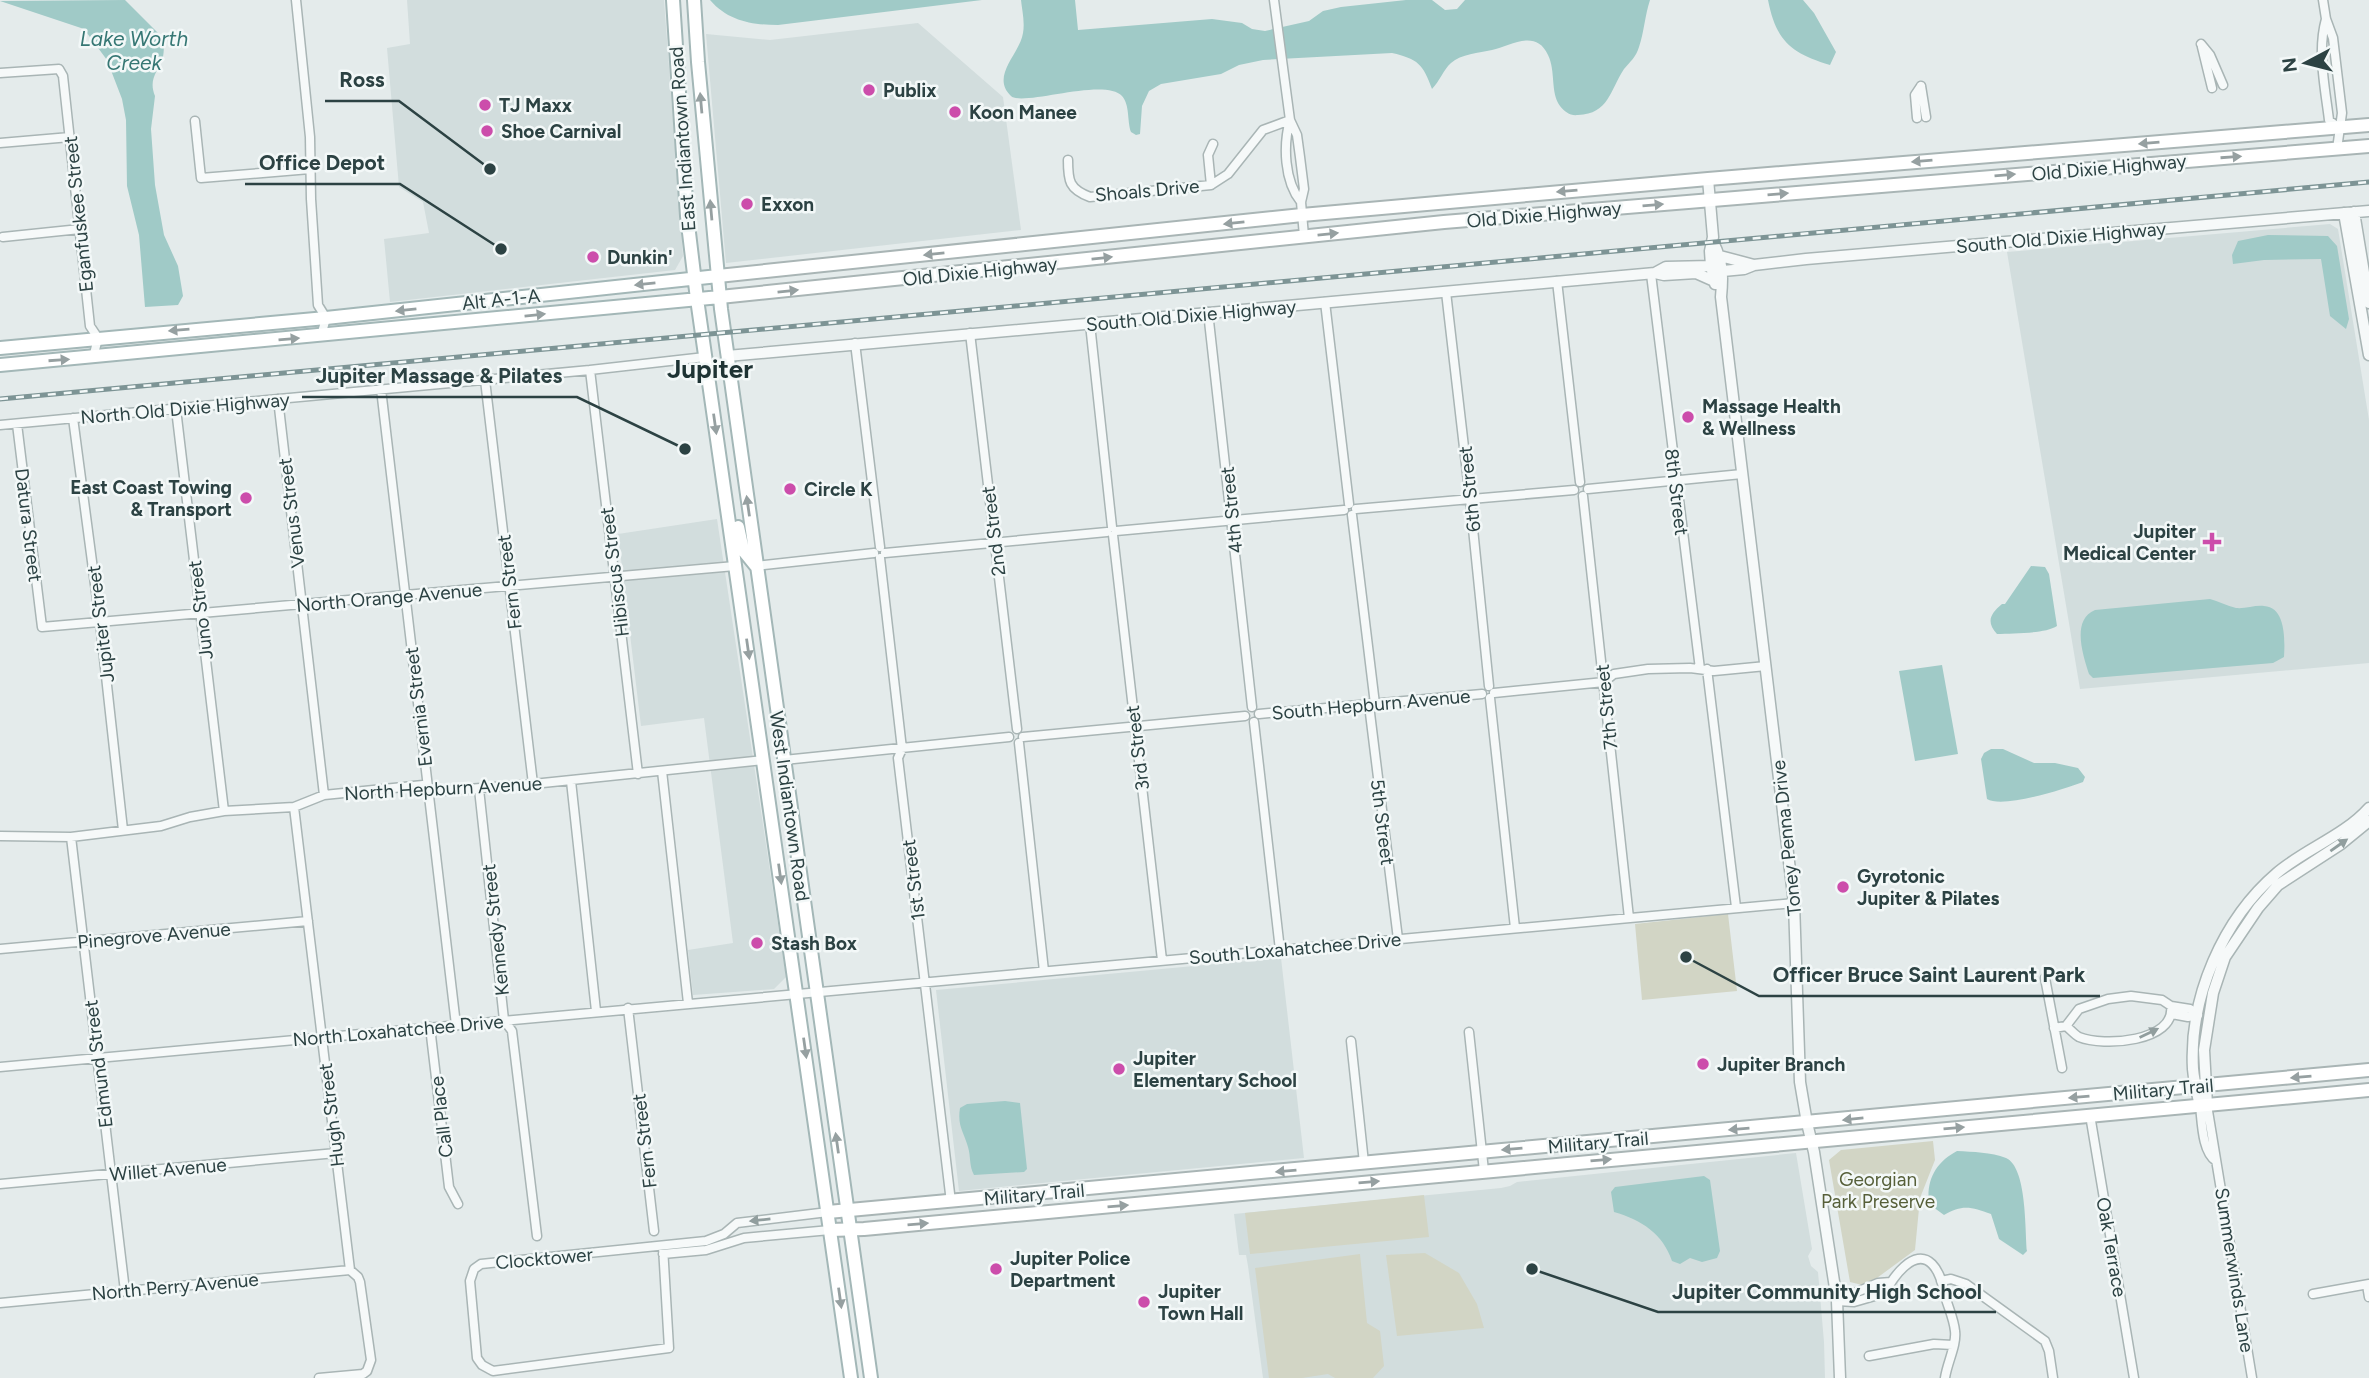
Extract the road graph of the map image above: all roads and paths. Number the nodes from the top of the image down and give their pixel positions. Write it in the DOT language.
graph roads {
  1 [pos="296,0"];
  2 [pos="673,0"];
  3 [pos="694,0"];
  4 [pos="2323,0"];
  5 [pos="1275,2"];
  6 [pos="2326,19"];
  7 [pos="698,62"];
  8 [pos="676,64"];
  9 [pos="0,73"];
  10 [pos="2223,85"];
  11 [pos="1920,86"];
  12 [pos="2212,88"];
  13 [pos="1921,118"];
  14 [pos="1290,120"];
  15 [pos="195,121"];
  16 [pos="2369,125"];
  17 [pos="2339,128"];
  18 [pos="70,137"];
  19 [pos="0,143"];
  20 [pos="1213,144"];
  21 [pos="2369,146"];
  22 [pos="2337,149"];
  23 [pos="1068,159"];
  24 [pos="1288,164"];
  25 [pos="1301,164"];
  26 [pos="310,169"];
  27 [pos="1708,179"];
  28 [pos="1212,185"];
  29 [pos="1710,200"];
  30 [pos="1301,202"];
  31 [pos="2369,211"];
  32 [pos="2349,213"];
  33 [pos="1302,215"];
  34 [pos="79,229"];
  35 [pos="1304,236"];
  36 [pos="4,237"];
  37 [pos="1713,242"];
  38 [pos="1002,247"];
  39 [pos="1720,256"];
  40 [pos="1711,265"];
  41 [pos="1754,265"];
  42 [pos="1034,266"];
  43 [pos="1723,271"];
  44 [pos="1653,274"];
  45 [pos="718,276"];
  46 [pos="694,278"];
  47 [pos="1557,281"];
  48 [pos="1714,281"];
  49 [pos="1446,292"];
  50 [pos="522,297"];
  51 [pos="720,297"];
  52 [pos="1721,297"];
  53 [pos="697,299"];
  54 [pos="1325,303"];
  55 [pos="2369,303"];
  56 [pos="1208,312"];
  57 [pos="326,318"];
  58 [pos="1090,324"];
  59 [pos="431,325"];
  60 [pos="970,333"];
  61 [pos="321,336"];
  62 [pos="98,338"];
  63 [pos="855,343"];
  64 [pos="0,348"];
  65 [pos="2369,355"];
  66 [pos="727,356"];
  67 [pos="705,357"];
  68 [pos="93,358"];
  69 [pos="0,365"];
  70 [pos="590,370"];
  71 [pos="485,380"];
  72 [pos="380,389"];
  73 [pos="278,399"];
  74 [pos="176,409"];
  75 [pos="73,418"];
  76 [pos="17,424"];
  77 [pos="0,425"];
  78 [pos="719,454"];
  79 [pos="1742,474"];
  80 [pos="1676,480"];
  81 [pos="1580,482"];
  82 [pos="1574,490"];
  83 [pos="1585,493"];
  84 [pos="1470,499"];
  85 [pos="1350,509"];
  86 [pos="1233,521"];
  87 [pos="1112,531"];
  88 [pos="994,543"];
  89 [pos="880,553"];
  90 [pos="736,566"];
  91 [pos="756,566"];
  92 [pos="614,577"];
  93 [pos="510,586"];
  94 [pos="405,595"];
  95 [pos="302,604"];
  96 [pos="201,613"];
  97 [pos="100,622"];
  98 [pos="42,627"];
  99 [pos="1766,666"];
  100 [pos="1703,669"];
  101 [pos="1604,682"];
  102 [pos="1489,693"];
  103 [pos="1372,704"];
  104 [pos="776,705"];
  105 [pos="1252,707"];
  106 [pos="1245,716"];
  107 [pos="1257,718"];
  108 [pos="1135,727"];
  109 [pos="1017,729"];
  110 [pos="1009,737"];
  111 [pos="1021,740"];
  112 [pos="902,749"];
  113 [pos="764,760"];
  114 [pos="784,760"];
  115 [pos="662,771"];
  116 [pos="638,774"];
  117 [pos="571,781"];
  118 [pos="533,784"];
  119 [pos="480,789"];
  120 [pos="428,792"];
  121 [pos="324,795"];
  122 [pos="294,807"];
  123 [pos="2369,808"];
  124 [pos="224,811"];
  125 [pos="2369,821"];
  126 [pos="123,830"];
  127 [pos="0,836"];
  128 [pos="71,837"];
  129 [pos="1794,903"];
  130 [pos="1736,907"];
  131 [pos="1629,918"];
  132 [pos="308,921"];
  133 [pos="1515,928"];
  134 [pos="1398,939"];
  135 [pos="83,942"];
  136 [pos="0,949"];
  137 [pos="1280,950"];
  138 [pos="1162,960"];
  139 [pos="1044,971"];
  140 [pos="2045,978"];
  141 [pos="926,982"];
  142 [pos="815,991"];
  143 [pos="797,993"];
  144 [pos="688,1003"];
  145 [pos="628,1008"];
  146 [pos="2171,1010"];
  147 [pos="596,1012"];
  148 [pos="2198,1015"];
  149 [pos="505,1020"];
  150 [pos="456,1025"];
  151 [pos="2066,1026"];
  152 [pos="430,1027"];
  153 [pos="2054,1028"];
  154 [pos="1469,1032"];
  155 [pos="322,1037"];
  156 [pos="1351,1041"];
  157 [pos="97,1058"];
  158 [pos="0,1067"];
  159 [pos="2062,1068"];
  160 [pos="2369,1070"];
  161 [pos="2201,1087"];
  162 [pos="2369,1090"];
  163 [pos="2203,1105"];
  164 [pos="2090,1115"];
  165 [pos="1807,1123"];
  166 [pos="1812,1142"];
  167 [pos="1482,1152"];
  168 [pos="336,1153"];
  169 [pos="1364,1163"];
  170 [pos="1484,1171"];
  171 [pos="111,1174"];
  172 [pos="0,1184"];
  173 [pos="951,1202"];
  174 [pos="458,1204"];
  175 [pos="847,1211"];
  176 [pos="828,1212"];
  177 [pos="830,1230"];
  178 [pos="654,1231"];
  179 [pos="850,1231"];
  180 [pos="537,1236"];
  181 [pos="663,1251"];
  182 [pos="350,1270"];
  183 [pos="1941,1281"];
  184 [pos="2368,1284"];
  185 [pos="125,1291"];
  186 [pos="2313,1294"];
  187 [pos="2369,1297"];
  188 [pos="1837,1301"];
  189 [pos="0,1303"];
  190 [pos="1953,1345"];
  191 [pos="1869,1356"];
  192 [pos="319,1378"];
  193 [pos="851,1378"];
  194 [pos="871,1378"];
  195 [pos="1840,1378"];
  196 [pos="1945,1378"];
  197 [pos="2053,1378"];
  198 [pos="2134,1378"];
  199 [pos="2252,1378"];
  1 -- 26 [label="street"];
  2 -- 8 [label="main road, East Indiantown Road"];
  3 -- 7 [label="main road, East Indiantown Road"];
  4 -- 6 [label="street"];
  5 -- 14 [label="street"];
  6 -- 17 [label="street"];
  6 -- 17 [label="street"];
  7 -- 8 [label="main road"];
  45 -- 7 [label="main road, East Indiantown Road, one-way"];
  8 -- 46 [label="main road, East Indiantown Road"];
  9 -- 18 [label="street, Eganfuskee Street"];
  10 -- 12 [label="street"];
  11 -- 13 [label="street"];
  14 -- 24 [label="street"];
  14 -- 25 [label="street"];
  14 -- 28 [label="street, Shoals Drive"];
  15 -- 26 [label="street"];
  16 -- 17 [label="main road, Old Dixie Highway"];
  17 -- 22 [label="street"];
  17 -- 27 [label="main road, Old Dixie Highway, one-way"];
  18 -- 19 [label="street"];
  18 -- 34 [label="street, Eganfuskee Street"];
  20 -- 28 [label="street, Shoals Drive"];
  21 -- 22 [label="main road, Old Dixie Highway"];
  29 -- 22 [label="main road, Old Dixie Highway, one-way"];
  23 -- 28 [label="street, Shoals Drive"];
  24 -- 25 [label="street"];
  24 -- 30 [label="street"];
  25 -- 30 [label="street"];
  26 -- 57 [label="street"];
  27 -- 29 [label="street, Toney Penna Drive"];
  27 -- 33 [label="main road, Old Dixie Highway, one-way"];
  35 -- 29 [label="main road, Old Dixie Highway, one-way"];
  29 -- 37 [label="street, Toney Penna Drive"];
  30 -- 33 [label="street"];
  31 -- 32 [label="street, South Old Dixie Highway"];
  32 -- 41 [label="street, South Old Dixie Highway"];
  32 -- 55 [label="street"];
  32 -- 65 [label="street"];
  33 -- 35 [label="street"];
  33 -- 38 [label="main road, Old Dixie Highway, one-way"];
  34 -- 36 [label="street"];
  34 -- 62 [label="street, Eganfuskee Street"];
  42 -- 35 [label="main road, Old Dixie Highway, one-way"];
  37 -- 39 [label="street, Toney Penna Drive"];
  37 -- 40 [label="street, Toney Penna Drive"];
  38 -- 42 [label="main road"];
  38 -- 45 [label="main road, Alt A-1-A, one-way"];
  39 -- 41 [label="street, South Old Dixie Highway"];
  39 -- 43 [label="street, Toney Penna Drive"];
  40 -- 44 [label="street, South Old Dixie Highway"];
  40 -- 48 [label="street, Toney Penna Drive"];
  41 -- 43 [label="street, South Old Dixie Highway"];
  51 -- 42 [label="main road, Old Dixie Highway, one-way"];
  43 -- 52 [label="street, Toney Penna Drive"];
  44 -- 47 [label="street, South Old Dixie Highway"];
  44 -- 48 [label="street, South Old Dixie Highway"];
  44 -- 80 [label="street, 8th Street"];
  45 -- 46 [label="main road, Alt A-1-A"];
  45 -- 51 [label="main road, West Indiantown Road"];
  46 -- 50 [label="main road, Alt A-1-A, one-way"];
  46 -- 53 [label="main road, West Indiantown Road"];
  47 -- 49 [label="street, South Old Dixie Highway"];
  47 -- 81 [label="street"];
  48 -- 52 [label="street, Toney Penna Drive"];
  49 -- 54 [label="street, South Old Dixie Highway"];
  49 -- 84 [label="street, 6th Street"];
  50 -- 57 [label="main road, Alt A-1-A, one-way"];
  50 -- 59 [label="main road"];
  51 -- 53 [label="main road, Alt A-1-A"];
  51 -- 66 [label="main road, West Indiantown Road"];
  52 -- 79 [label="street, Toney Penna Drive"];
  59 -- 53 [label="main road, Alt A-1-A, one-way"];
  53 -- 67 [label="main road, West Indiantown Road"];
  54 -- 56 [label="street, South Old Dixie Highway"];
  54 -- 85 [label="street, 5th Street"];
  56 -- 58 [label="street, South Old Dixie Highway"];
  56 -- 86 [label="street, 4th Street"];
  57 -- 61 [label="street"];
  57 -- 62 [label="main road, Alt A-1-A, one-way"];
  58 -- 60 [label="street, South Old Dixie Highway"];
  58 -- 87 [label="street, 3rd Street"];
  59 -- 61 [label="main road, Alt A-1-A"];
  60 -- 63 [label="street, South Old Dixie Highway"];
  60 -- 88 [label="street, 2nd Street"];
  68 -- 61 [label="main road, Alt A-1-A, one-way"];
  62 -- 64 [label="main road, Alt A-1-A"];
  62 -- 68 [label="street"];
  63 -- 66 [label="street, South Old Dixie Highway"];
  63 -- 89 [label="street, 1st Street"];
  91 -- 66 [label="main road, West Indiantown Road, one-way"];
  67 -- 70 [label="street, North Old Dixie Highway"];
  67 -- 78 [label="main road, West Indiantown Road, one-way"];
  69 -- 68 [label="main road, Alt A-1-A, one-way"];
  70 -- 71 [label="street, North Old Dixie Highway"];
  70 -- 92 [label="street, Hibiscus Street"];
  71 -- 72 [label="street, North Old Dixie Highway"];
  71 -- 93 [label="street, Fern Street"];
  72 -- 73 [label="street, North Old Dixie Highway"];
  72 -- 94 [label="street, Evernia Street"];
  73 -- 74 [label="street, North Old Dixie Highway"];
  73 -- 95 [label="street, Venus Street"];
  74 -- 75 [label="street, North Old Dixie Highway"];
  74 -- 96 [label="street, Juno Street"];
  75 -- 76 [label="street, North Old Dixie Highway"];
  75 -- 97 [label="street, Jupiter Street"];
  76 -- 77 [label="street, North Old Dixie Highway"];
  76 -- 98 [label="street, Datura Street"];
  78 -- 90 [label="main road, West Indiantown Road"];
  78 -- 91 [label="main road"];
  79 -- 80 [label="street"];
  79 -- 99 [label="street, Toney Penna Drive"];
  80 -- 83 [label="street"];
  80 -- 100 [label="street, 8th Street"];
  81 -- 82 [label="street"];
  81 -- 83 [label="street"];
  82 -- 83 [label="street"];
  82 -- 84 [label="street"];
  83 -- 101 [label="street, 7th Street"];
  84 -- 85 [label="street"];
  84 -- 102 [label="street, 6th Street"];
  85 -- 86 [label="street"];
  85 -- 103 [label="street, 5th Street"];
  86 -- 87 [label="street"];
  86 -- 105 [label="street, 4th Street"];
  87 -- 88 [label="street"];
  87 -- 108 [label="street, 3rd Street"];
  88 -- 89 [label="street"];
  88 -- 109 [label="street, 2nd Street"];
  89 -- 91 [label="street"];
  89 -- 112 [label="street, 1st Street"];
  90 -- 92 [label="street, North Orange Avenue"];
  90 -- 104 [label="main road"];
  90 -- 113 [label="main road, West Indiantown Road, one-way"];
  91 -- 104 [label="main road, West Indiantown Road"];
  92 -- 93 [label="street, North Orange Avenue"];
  92 -- 116 [label="street, Hibiscus Street"];
  93 -- 94 [label="street, North Orange Avenue"];
  93 -- 118 [label="street, Fern Street"];
  94 -- 95 [label="street, North Orange Avenue"];
  94 -- 120 [label="street, Evernia Street"];
  95 -- 96 [label="street, North Orange Avenue"];
  95 -- 121 [label="street, Venus Street"];
  96 -- 97 [label="street, North Orange Avenue"];
  96 -- 124 [label="street, Juno Street"];
  97 -- 98 [label="street, North Orange Avenue"];
  97 -- 126 [label="street, Jupiter Street"];
  99 -- 100 [label="street, South Hepburn Avenue"];
  99 -- 129 [label="street, Toney Penna Drive"];
  100 -- 101 [label="street, South Hepburn Avenue"];
  100 -- 130 [label="street, 8th Street"];
  101 -- 102 [label="street, South Hepburn Avenue"];
  101 -- 131 [label="street, 7th Street"];
  102 -- 103 [label="street, South Hepburn Avenue"];
  102 -- 133 [label="street, 6th Street"];
  103 -- 107 [label="street, South Hepburn Avenue"];
  103 -- 134 [label="street, 5th Street"];
  104 -- 114 [label="main road, West Indiantown Road"];
  105 -- 106 [label="street"];
  105 -- 107 [label="street"];
  106 -- 107 [label="street"];
  106 -- 108 [label="street, South Hepburn Avenue"];
  107 -- 137 [label="street"];
  108 -- 111 [label="street, South Hepburn Avenue"];
  108 -- 138 [label="street, 3rd Street"];
  109 -- 110 [label="street"];
  109 -- 111 [label="street"];
  110 -- 111 [label="street"];
  110 -- 112 [label="street"];
  111 -- 139 [label="street"];
  112 -- 114 [label="street"];
  112 -- 141 [label="street, 1st Street"];
  113 -- 115 [label="street, North Hepburn Avenue"];
  113 -- 143 [label="main road, West Indiantown Road, one-way"];
  114 -- 142 [label="main road, West Indiantown Road"];
  115 -- 116 [label="street, North Hepburn Avenue"];
  115 -- 144 [label="street"];
  116 -- 117 [label="street, North Hepburn Avenue"];
  117 -- 118 [label="street, North Hepburn Avenue"];
  117 -- 147 [label="street"];
  118 -- 119 [label="street, North Hepburn Avenue"];
  119 -- 120 [label="street, North Hepburn Avenue"];
  119 -- 149 [label="street, Kennedy Street"];
  120 -- 121 [label="street, North Hepburn Avenue"];
  120 -- 150 [label="street, Evernia Street"];
  121 -- 122 [label="street, North Hepburn Avenue"];
  122 -- 124 [label="street, North Hepburn Avenue"];
  122 -- 132 [label="street, Hugh Street"];
  123 -- 148 [label="street"];
  124 -- 126 [label="street, North Hepburn Avenue"];
  161 -- 125 [label="street, one-way"];
  126 -- 128 [label="street, North Hepburn Avenue"];
  127 -- 128 [label="street, North Hepburn Avenue"];
  128 -- 135 [label="street, Edmund Street"];
  129 -- 130 [label="street, South Loxahatchee Drive"];
  129 -- 165 [label="street, Toney Penna Drive"];
  130 -- 131 [label="street, South Loxahatchee Drive"];
  131 -- 133 [label="street, South Loxahatchee Drive"];
  132 -- 135 [label="street, Pinegrove Avenue"];
  132 -- 155 [label="street, Hugh Street"];
  133 -- 134 [label="street, South Loxahatchee Drive"];
  134 -- 137 [label="street, South Loxahatchee Drive"];
  135 -- 136 [label="street, Pinegrove Avenue"];
  135 -- 157 [label="street, Edmund Street"];
  137 -- 138 [label="street, South Loxahatchee Drive"];
  138 -- 139 [label="street, South Loxahatchee Drive"];
  139 -- 141 [label="street, South Loxahatchee Drive"];
  140 -- 153 [label="street"];
  141 -- 142 [label="street, South Loxahatchee Drive"];
  141 -- 173 [label="street, 1st Street"];
  142 -- 143 [label="street, South Loxahatchee Drive"];
  175 -- 142 [label="main road, West Indiantown Road, one-way"];
  143 -- 144 [label="street, North Loxahatchee Drive"];
  143 -- 176 [label="main road, West Indiantown Road, one-way"];
  144 -- 145 [label="street, North Loxahatchee Drive"];
  145 -- 147 [label="street, North Loxahatchee Drive"];
  145 -- 178 [label="street, Fern Street"];
  146 -- 148 [label="street"];
  146 -- 151 [label="street"];
  151 -- 146 [label="street, one-way"];
  147 -- 149 [label="street, North Loxahatchee Drive"];
  148 -- 161 [label="street"];
  149 -- 150 [label="street, North Loxahatchee Drive"];
  149 -- 180 [label="street, Kennedy Street"];
  150 -- 152 [label="street, North Loxahatchee Drive"];
  151 -- 153 [label="street"];
  152 -- 155 [label="street, North Loxahatchee Drive"];
  152 -- 174 [label="street, Call Place"];
  153 -- 159 [label="street"];
  154 -- 167 [label="street"];
  155 -- 157 [label="street, North Loxahatchee Drive"];
  155 -- 168 [label="street, Hugh Street"];
  156 -- 169 [label="street"];
  157 -- 158 [label="street, North Loxahatchee Drive"];
  157 -- 171 [label="street, Edmund Street"];
  160 -- 161 [label="main road, Military Trail, one-way"];
  161 -- 163 [label="street"];
  161 -- 165 [label="main road, Military Trail, one-way"];
  162 -- 163 [label="main road, Military Trail"];
  163 -- 164 [label="main road, Military Trail"];
  163 -- 199 [label="street, Summerwinds Lane"];
  166 -- 164 [label="main road, Military Trail, one-way"];
  164 -- 198 [label="street, Oak Terrace"];
  165 -- 166 [label="street, Toney Penna Drive"];
  165 -- 167 [label="main road, Military Trail, one-way"];
  170 -- 166 [label="main road, Military Trail, one-way"];
  166 -- 188 [label="street, Toney Penna Drive"];
  167 -- 169 [label="main road, Military Trail"];
  167 -- 170 [label="street"];
  168 -- 171 [label="street, Willet Avenue"];
  168 -- 182 [label="street, Hugh Street"];
  169 -- 173 [label="main road, Military Trail, one-way"];
  179 -- 170 [label="main road, Military Trail, one-way"];
  171 -- 172 [label="street, Willet Avenue"];
  171 -- 185 [label="street, Edmund Street"];
  173 -- 175 [label="main road, Military Trail"];
  175 -- 176 [label="main road, Military Trail"];
  175 -- 179 [label="main road, West Indiantown Road"];
  176 -- 177 [label="main road, West Indiantown Road"];
  176 -- 181 [label="street, Clocktower, one-way"];
  177 -- 179 [label="main road, Military Trail"];
  177 -- 181 [label="street, Clocktower"];
  177 -- 193 [label="main road, West Indiantown Road, one-way"];
  179 -- 194 [label="main road, West Indiantown Road"];
  181 -- 181 [label="street, Clocktower"];
  182 -- 185 [label="street, North Perry Avenue"];
  182 -- 192 [label="street, Hugh Street"];
  183 -- 188 [label="street"];
  183 -- 190 [label="street"];
  183 -- 197 [label="street"];
  184 -- 186 [label="street"];
  184 -- 187 [label="street"];
  185 -- 189 [label="street, North Perry Avenue"];
  188 -- 195 [label="street, Toney Penna Drive"];
  190 -- 191 [label="street"];
  190 -- 196 [label="street"];
}
